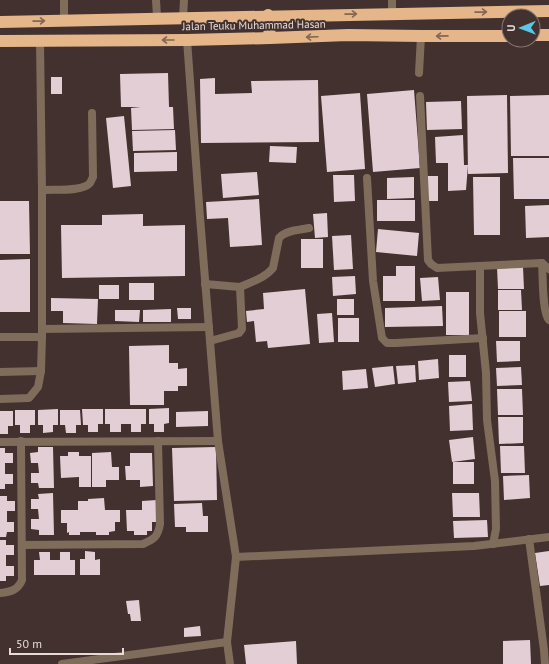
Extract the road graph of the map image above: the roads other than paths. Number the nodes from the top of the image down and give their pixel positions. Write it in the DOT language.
graph roads {
  1 [pos="64,0"];
  2 [pos="156,0"];
  3 [pos="184,0"];
  4 [pos="392,1"];
  5 [pos="549,11"];
  6 [pos="392,14"];
  7 [pos="268,15"];
  8 [pos="157,17"];
  9 [pos="183,18"];
  10 [pos="64,20"];
  11 [pos="0,22"];
  12 [pos="421,36"];
  13 [pos="501,36"];
  14 [pos="270,38"];
  15 [pos="187,40"];
  16 [pos="0,41"];
  17 [pos="40,41"];
  18 [pos="419,74"];
  19 [pos="420,96"];
  20 [pos="92,113"];
  21 [pos="367,178"];
  22 [pos="42,190"];
  23 [pos="309,228"];
  24 [pos="542,263"];
  25 [pos="480,267"];
  26 [pos="549,269"];
  27 [pos="205,284"];
  28 [pos="240,287"];
  29 [pos="549,320"];
  30 [pos="209,328"];
  31 [pos="42,333"];
  32 [pos="0,337"];
  33 [pos="483,338"];
  34 [pos="210,341"];
  35 [pos="41,371"];
  36 [pos="0,372"];
  37 [pos="0,399"];
  38 [pos="21,441"];
  39 [pos="158,441"];
  40 [pos="218,441"];
  41 [pos="0,442"];
  42 [pos="549,537"];
  43 [pos="529,539"];
  44 [pos="492,544"];
  45 [pos="22,545"];
  46 [pos="236,557"];
  47 [pos="0,593"];
  48 [pos="227,642"];
  49 [pos="62,664"];
  50 [pos="230,664"];
  51 [pos="544,664"];
  1 -- 10 [label="street"];
  2 -- 8 [label="street"];
  3 -- 9 [label="street"];
  4 -- 6 [label="street"];
  6 -- 5 [label="highway, Jalan Teuku Muhammad Hasan, one-way"];
  7 -- 6 [label="highway, Jalan Teuku Muhammad Hasan, one-way"];
  7 -- 9 [label="highway, Jalan Teuku Muhammad Hasan"];
  7 -- 14 [label="highway"];
  8 -- 9 [label="highway, Jalan Teuku Muhammad Hasan"];
  8 -- 10 [label="highway, Jalan Teuku Muhammad Hasan"];
  11 -- 10 [label="highway, Jalan Teuku Muhammad Hasan, one-way"];
  13 -- 12 [label="highway, Jalan Teuku Muhammad Hasan, one-way"];
  12 -- 14 [label="highway, Jalan Teuku Muhammad Hasan, one-way"];
  12 -- 18 [label="street"];
  14 -- 15 [label="highway, Jalan Teuku Muhammad Hasan"];
  15 -- 17 [label="highway, Jalan Teuku Muhammad Hasan, one-way"];
  15 -- 27 [label="street"];
  16 -- 17 [label="highway, Jalan Teuku Muhammad Hasan"];
  17 -- 22 [label="street"];
  19 -- 25 [label="street"];
  20 -- 22 [label="street"];
  21 -- 33 [label="street"];
  22 -- 31 [label="street"];
  23 -- 28 [label="street"];
  24 -- 25 [label="street"];
  24 -- 26 [label="street"];
  24 -- 29 [label="street"];
  25 -- 33 [label="street"];
  27 -- 28 [label="street"];
  27 -- 30 [label="street"];
  28 -- 34 [label="street"];
  30 -- 31 [label="street"];
  30 -- 34 [label="street"];
  31 -- 32 [label="street"];
  31 -- 35 [label="street"];
  33 -- 44 [label="street"];
  34 -- 40 [label="street"];
  35 -- 36 [label="street"];
  35 -- 37 [label="street"];
  38 -- 39 [label="street"];
  38 -- 41 [label="street"];
  38 -- 45 [label="street"];
  39 -- 40 [label="street"];
  39 -- 45 [label="street"];
  40 -- 46 [label="street"];
  42 -- 43 [label="street"];
  43 -- 44 [label="street"];
  43 -- 51 [label="street"];
  44 -- 46 [label="street"];
  45 -- 47 [label="street"];
  46 -- 48 [label="street"];
  48 -- 49 [label="street"];
  48 -- 50 [label="street"];
}
